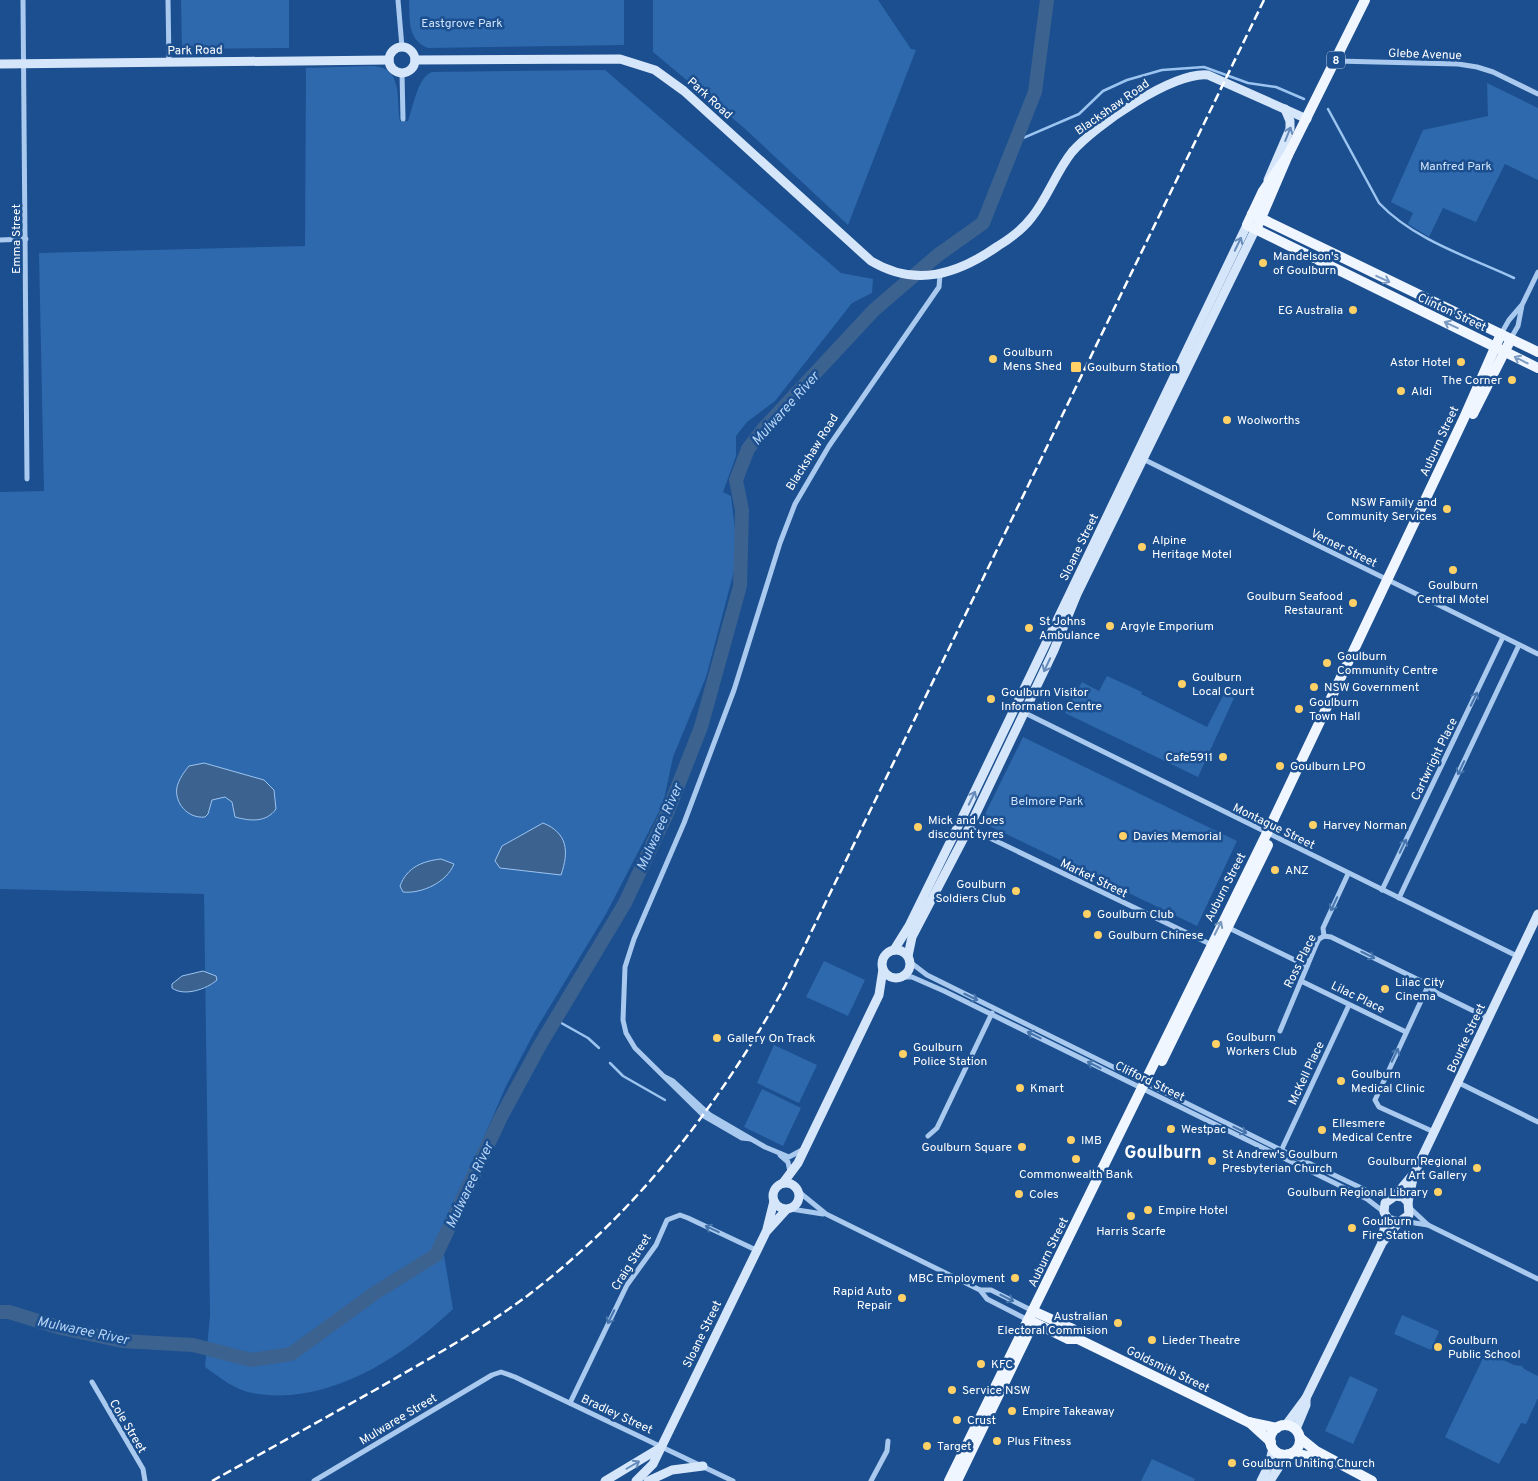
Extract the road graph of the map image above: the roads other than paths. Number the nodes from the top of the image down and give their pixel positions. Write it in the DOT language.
graph roads {
  1 [pos="24,0"];
  2 [pos="168,0"];
  3 [pos="398,0"];
  4 [pos="1365,0"];
  5 [pos="402,47"];
  6 [pos="390,60"];
  7 [pos="415,60"];
  8 [pos="1336,61"];
  9 [pos="169,63"];
  10 [pos="0,64"];
  11 [pos="24,64"];
  12 [pos="402,73"];
  13 [pos="1538,94"];
  14 [pos="1285,109"];
  15 [pos="403,119"];
  16 [pos="1307,119"];
  17 [pos="1288,155"];
  18 [pos="1263,191"];
  19 [pos="1256,217"];
  20 [pos="1251,227"];
  21 [pos="0,240"];
  22 [pos="26,240"];
  23 [pos="1360,268"];
  24 [pos="1538,272"];
  25 [pos="940,274"];
  26 [pos="1355,278"];
  27 [pos="1522,305"];
  28 [pos="1501,334"];
  29 [pos="1511,339"];
  30 [pos="1500,349"];
  31 [pos="1538,352"];
  32 [pos="1538,368"];
  33 [pos="1142,459"];
  34 [pos="27,479"];
  35 [pos="1390,581"];
  36 [pos="1504,637"];
  37 [pos="1519,645"];
  38 [pos="1538,654"];
  39 [pos="1035,666"];
  40 [pos="1024,678"];
  41 [pos="1024,712"];
  42 [pos="992,756"];
  43 [pos="969,828"];
  44 [pos="1269,834"];
  45 [pos="936,872"];
  46 [pos="1348,874"];
  47 [pos="1382,890"];
  48 [pos="1400,898"];
  49 [pos="1538,914"];
  50 [pos="1229,928"];
  51 [pos="1324,936"];
  52 [pos="1210,944"];
  53 [pos="894,950"];
  54 [pos="1517,956"];
  55 [pos="909,959"];
  56 [pos="1307,966"];
  57 [pos="883,969"];
  58 [pos="899,977"];
  59 [pos="1300,981"];
  60 [pos="1428,986"];
  61 [pos="879,995"];
  62 [pos="1349,1005"];
  63 [pos="995,1009"];
  64 [pos="991,1015"];
  65 [pos="1488,1018"];
  66 [pos="1280,1031"];
  67 [pos="1406,1032"];
  68 [pos="1459,1083"];
  69 [pos="1145,1087"];
  70 [pos="1538,1122"];
  71 [pos="1435,1133"];
  72 [pos="928,1136"];
  73 [pos="805,1149"];
  74 [pos="1280,1150"];
  75 [pos="780,1154"];
  76 [pos="1275,1156"];
  77 [pos="1296,1157"];
  78 [pos="798,1163"];
  79 [pos="1293,1163"];
  80 [pos="1415,1172"];
  81 [pos="790,1173"];
  82 [pos="783,1183"];
  83 [pos="797,1190"];
  84 [pos="1393,1196"];
  85 [pos="774,1202"];
  86 [pos="1409,1205"];
  87 [pos="789,1209"];
  88 [pos="826,1214"];
  89 [pos="1385,1214"];
  90 [pos="1401,1222"];
  91 [pos="1428,1225"];
  92 [pos="766,1232"];
  93 [pos="1382,1243"];
  94 [pos="756,1250"];
  95 [pos="1538,1279"];
  96 [pos="980,1290"];
  97 [pos="1034,1317"];
  98 [pos="492,1375"];
  99 [pos="92,1382"];
  100 [pos="570,1403"];
  101 [pos="1248,1422"];
  102 [pos="1290,1430"];
  103 [pos="888,1440"];
  104 [pos="1272,1445"];
  105 [pos="661,1447"];
  106 [pos="1289,1454"];
  107 [pos="702,1466"];
  108 [pos="1344,1467"];
  109 [pos="145,1481"];
  110 [pos="314,1481"];
  111 [pos="605,1481"];
  112 [pos="636,1481"];
  113 [pos="648,1481"];
  114 [pos="733,1481"];
  115 [pos="871,1481"];
  116 [pos="949,1481"];
  117 [pos="957,1481"];
  118 [pos="1261,1481"];
  119 [pos="1270,1481"];
  120 [pos="1372,1481"];
  1 -- 11 [label="street, Emma Street"];
  2 -- 9 [label="street"];
  3 -- 5 [label="street"];
  4 -- 8 [label="main road, Sloane Street / 8"];
  5 -- 6 [label="street"];
  5 -- 7 [label="street"];
  6 -- 9 [label="street, Park Road"];
  6 -- 12 [label="street"];
  7 -- 12 [label="street"];
  7 -- 25 [label="street, Park Road"];
  8 -- 13 [label="street, Glebe Avenue"];
  8 -- 16 [label="main road, Sloane Street / 8"];
  9 -- 11 [label="street, Park Road"];
  10 -- 11 [label="street, Park Road"];
  11 -- 22 [label="street, Emma Street"];
  12 -- 15 [label="street"];
  14 -- 16 [label="street, Blackshaw Road"];
  18 -- 14 [label="street, one-way"];
  14 -- 25 [label="street, Blackshaw Road"];
  16 -- 17 [label="main road, Sloane Street / 8"];
  17 -- 18 [label="main road, Sloane Street / 8"];
  17 -- 19 [label="main road, Sloane Street / 8"];
  18 -- 19 [label="main road, Sloane Street / 8"];
  19 -- 20 [label="main road, Sloane Street"];
  19 -- 23 [label="main road, Clinton Street"];
  20 -- 26 [label="main road, Clinton Street"];
  20 -- 33 [label="street, Sloane Street"];
  39 -- 20 [label="street, Sloane Street, one-way"];
  21 -- 22 [label="street"];
  22 -- 34 [label="street, Emma Street"];
  23 -- 26 [label="main road"];
  23 -- 28 [label="main road, Clinton Street, one-way"];
  24 -- 27 [label="street, Auburn Street"];
  25 -- 75 [label="street, Blackshaw Road"];
  30 -- 26 [label="main road, Clinton Street, one-way"];
  27 -- 28 [label="street, Auburn Street"];
  27 -- 29 [label="street, Auburn Street"];
  28 -- 29 [label="main road, Clinton Street"];
  28 -- 30 [label="main road, Auburn Street"];
  29 -- 30 [label="main road, Auburn Street"];
  29 -- 31 [label="main road, Clinton Street"];
  32 -- 30 [label="main road, Clinton Street, one-way"];
  30 -- 35 [label="main road, Auburn Street"];
  33 -- 35 [label="street, Verner Street"];
  33 -- 41 [label="street, Sloane Street, one-way"];
  35 -- 36 [label="street, Verner Street"];
  35 -- 44 [label="main road, Auburn Street"];
  36 -- 37 [label="street, Verner Street"];
  47 -- 36 [label="street, Cartwright Place, one-way"];
  37 -- 38 [label="street, Verner Street"];
  37 -- 48 [label="street, one-way"];
  39 -- 40 [label="street"];
  39 -- 42 [label="street, Sloane Street"];
  41 -- 42 [label="street"];
  41 -- 43 [label="street, Sloane Street"];
  41 -- 44 [label="street, Montague Street"];
  45 -- 42 [label="street, Sloane Street, one-way"];
  43 -- 45 [label="street"];
  43 -- 52 [label="street, Market Street"];
  43 -- 55 [label="street, Sloane Street"];
  44 -- 46 [label="street, Montague Street"];
  44 -- 50 [label="main road, Auburn Street"];
  52 -- 44 [label="main road, Auburn Street, one-way"];
  45 -- 53 [label="street, Sloane Street"];
  46 -- 47 [label="street, Montague Street"];
  46 -- 51 [label="street, Ross Place, one-way"];
  47 -- 48 [label="street, Montague Street"];
  48 -- 54 [label="street, Montague Street"];
  49 -- 54 [label="street, Bourke Street"];
  50 -- 56 [label="street"];
  50 -- 69 [label="main road, Auburn Street"];
  51 -- 56 [label="street, Ross Place"];
  51 -- 60 [label="street, one-way"];
  52 -- 69 [label="main road, Auburn Street"];
  53 -- 55 [label="street"];
  53 -- 57 [label="street"];
  54 -- 65 [label="street, Bourke Street"];
  55 -- 58 [label="street"];
  55 -- 63 [label="street, Clifford Street, one-way"];
  56 -- 59 [label="street, Ross Place"];
  57 -- 58 [label="street"];
  57 -- 61 [label="street"];
  58 -- 61 [label="street"];
  58 -- 64 [label="street, Clifford Street"];
  59 -- 62 [label="street, Lilac Place"];
  59 -- 66 [label="street, Ross Place"];
  60 -- 65 [label="street"];
  60 -- 67 [label="street"];
  61 -- 73 [label="street"];
  62 -- 67 [label="street, Lilac Place"];
  62 -- 74 [label="street, McKell Place"];
  63 -- 64 [label="street"];
  63 -- 69 [label="street, Clifford Street"];
  69 -- 64 [label="street, Clifford Street, one-way"];
  64 -- 72 [label="street"];
  65 -- 68 [label="street, Bourke Street"];
  71 -- 67 [label="street, one-way"];
  68 -- 70 [label="street"];
  68 -- 71 [label="street, Bourke Street"];
  69 -- 74 [label="street, Clifford Street, one-way"];
  69 -- 76 [label="street, Clifford Street"];
  69 -- 97 [label="main road, Auburn Street"];
  71 -- 80 [label="street, Bourke Street"];
  73 -- 75 [label="street"];
  73 -- 78 [label="street"];
  74 -- 76 [label="street, McKell Place"];
  74 -- 77 [label="street, Clifford Street"];
  75 -- 81 [label="street"];
  76 -- 79 [label="street, Clifford Street"];
  77 -- 79 [label="street"];
  77 -- 84 [label="street, Clifford Street"];
  78 -- 81 [label="street"];
  78 -- 83 [label="street"];
  79 -- 89 [label="street, Clifford Street"];
  80 -- 84 [label="street, Bourke Street"];
  80 -- 86 [label="street, Bourke Street"];
  81 -- 82 [label="street"];
  82 -- 83 [label="street"];
  82 -- 85 [label="street"];
  83 -- 87 [label="street"];
  83 -- 88 [label="street, Goldsmith Street"];
  84 -- 86 [label="street"];
  84 -- 89 [label="street"];
  85 -- 87 [label="street"];
  85 -- 92 [label="street, Sloane Street"];
  86 -- 90 [label="street"];
  86 -- 91 [label="street"];
  87 -- 88 [label="street, Goldsmith Street"];
  87 -- 92 [label="street, Sloane Street"];
  88 -- 96 [label="street, Goldsmith Street"];
  89 -- 90 [label="street"];
  89 -- 93 [label="street"];
  90 -- 91 [label="street"];
  90 -- 93 [label="street"];
  91 -- 95 [label="street"];
  92 -- 94 [label="street, Sloane Street"];
  93 -- 102 [label="street"];
  94 -- 100 [label="street, Craig Street, one-way"];
  94 -- 105 [label="street, Sloane Street"];
  96 -- 97 [label="street, Goldsmith Street"];
  96 -- 97 [label="street, Goldsmith Street, one-way"];
  97 -- 101 [label="main road, Goldsmith Street"];
  97 -- 116 [label="main road, Auburn Street"];
  97 -- 117 [label="main road, Auburn Street"];
  98 -- 100 [label="street, Bradley Street"];
  98 -- 110 [label="street, Mulwaree Street"];
  99 -- 109 [label="street, Cole Street"];
  100 -- 105 [label="street, Bradley Street"];
  101 -- 102 [label="main road, Goldsmith Street"];
  101 -- 104 [label="main road, Goldsmith Street"];
  102 -- 104 [label="main road"];
  102 -- 106 [label="main road"];
  102 -- 108 [label="main road, Goldsmith Street"];
  103 -- 115 [label="street"];
  104 -- 106 [label="main road"];
  104 -- 118 [label="street"];
  105 -- 107 [label="street, Bradley Street"];
  111 -- 105 [label="street, one-way"];
  105 -- 112 [label="street, Sloane Street"];
  106 -- 108 [label="main road, Goldsmith Street"];
  106 -- 119 [label="street"];
  107 -- 113 [label="street"];
  107 -- 114 [label="street, Bradley Street"];
  108 -- 120 [label="main road, Goldsmith Street"];
}
